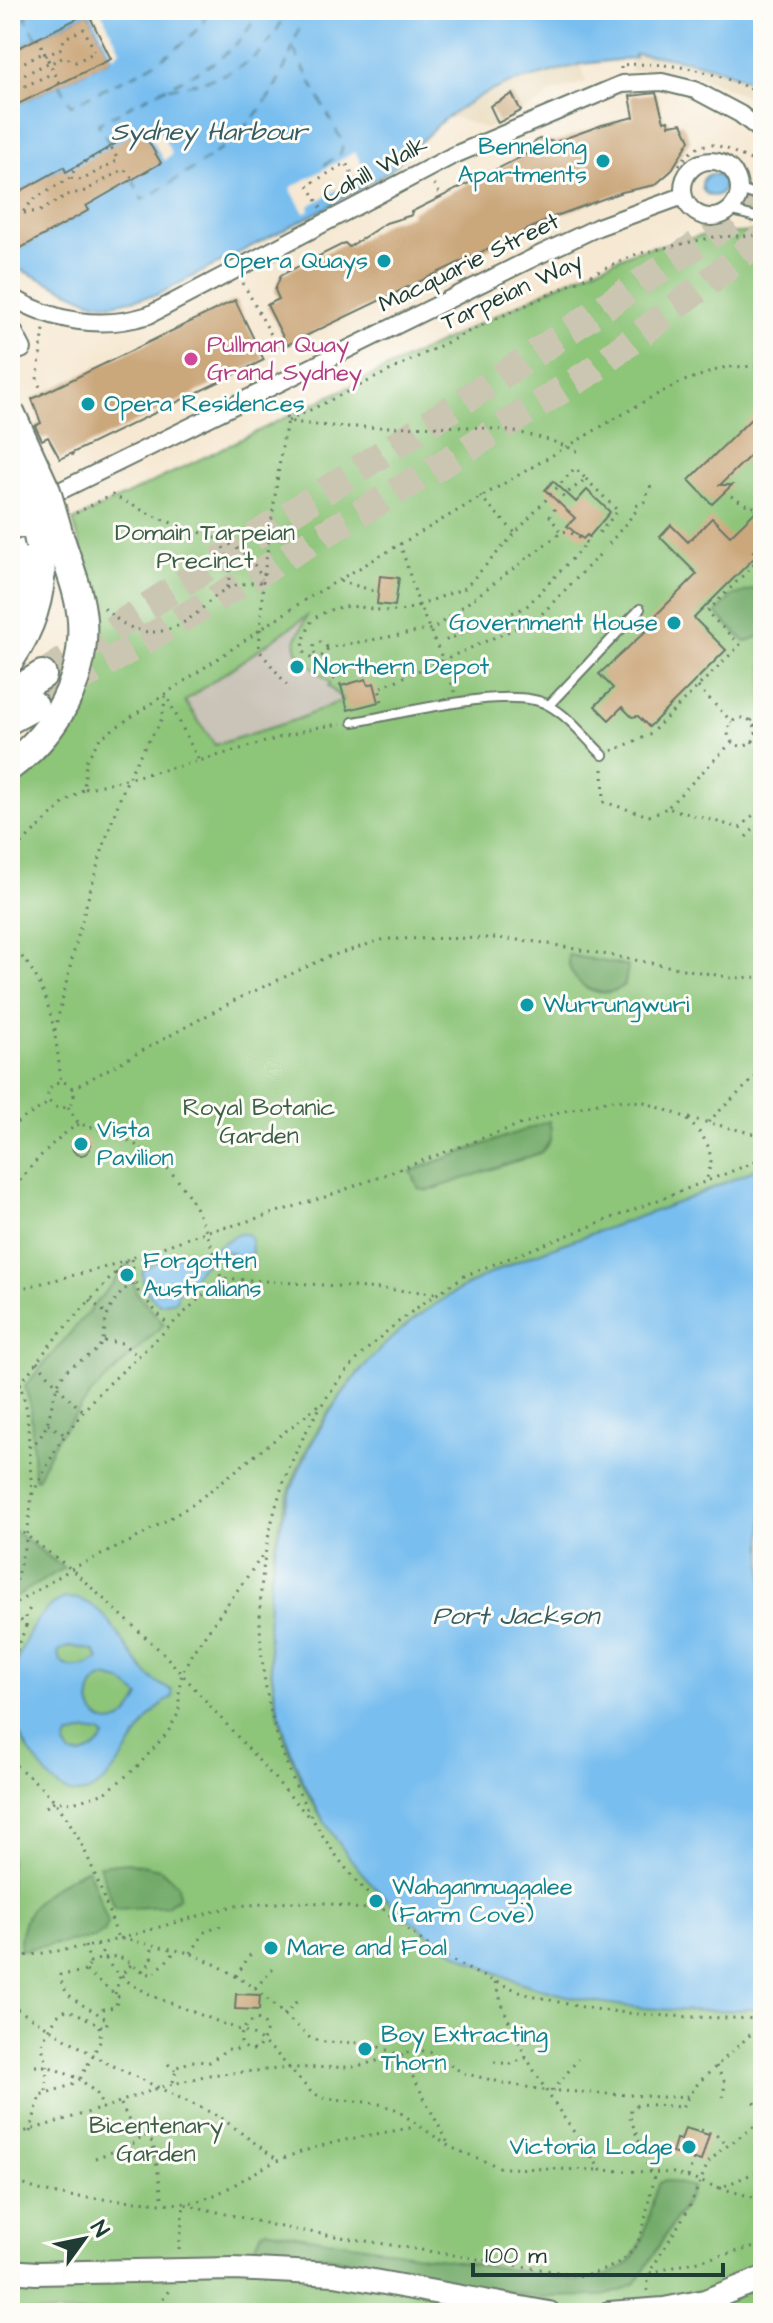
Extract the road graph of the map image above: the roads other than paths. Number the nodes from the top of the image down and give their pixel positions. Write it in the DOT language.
graph roads {
  1 [pos="763,132"];
  2 [pos="738,189"];
  3 [pos="683,196"];
  4 [pos="763,198"];
  5 [pos="729,210"];
  6 [pos="763,219"];
  7 [pos="10,296"];
  8 [pos="10,324"];
  9 [pos="13,353"];
  10 [pos="10,412"];
  11 [pos="10,455"];
  12 [pos="10,466"];
  13 [pos="64,489"];
  14 [pos="51,538"];
  15 [pos="640,609"];
  16 [pos="10,610"];
  17 [pos="10,659"];
  18 [pos="42,675"];
  19 [pos="549,705"];
  20 [pos="18,707"];
  21 [pos="353,722"];
  22 [pos="10,746"];
  23 [pos="603,755"];
  24 [pos="10,766"];
  25 [pos="10,2271"];
  26 [pos="763,2278"];
  27 [pos="658,2311"];
  28 [pos="549,2313"];
  29 [pos="609,2313"];
  1 -- 7 [label="street, Cahill Walk"];
  2 -- 3 [label="street"];
  2 -- 4 [label="lane"];
  2 -- 5 [label="street"];
  3 -- 5 [label="street"];
  3 -- 13 [label="street, Macquarie Street"];
  5 -- 6 [label="lane"];
  8 -- 9 [label="street"];
  10 -- 14 [label="highway, bridge"];
  11 -- 14 [label="highway, bridge"];
  12 -- 14 [label="highway, bridge"];
  14 -- 16 [label="highway"];
  14 -- 17 [label="highway"];
  14 -- 22 [label="highway"];
  14 -- 24 [label="highway"];
  15 -- 19 [label="lane"];
  18 -- 20 [label="highway"];
  19 -- 21 [label="lane"];
  19 -- 23 [label="lane"];
  25 -- 28 [label="street"];
  26 -- 27 [label="street"];
  27 -- 29 [label="street"];
}
